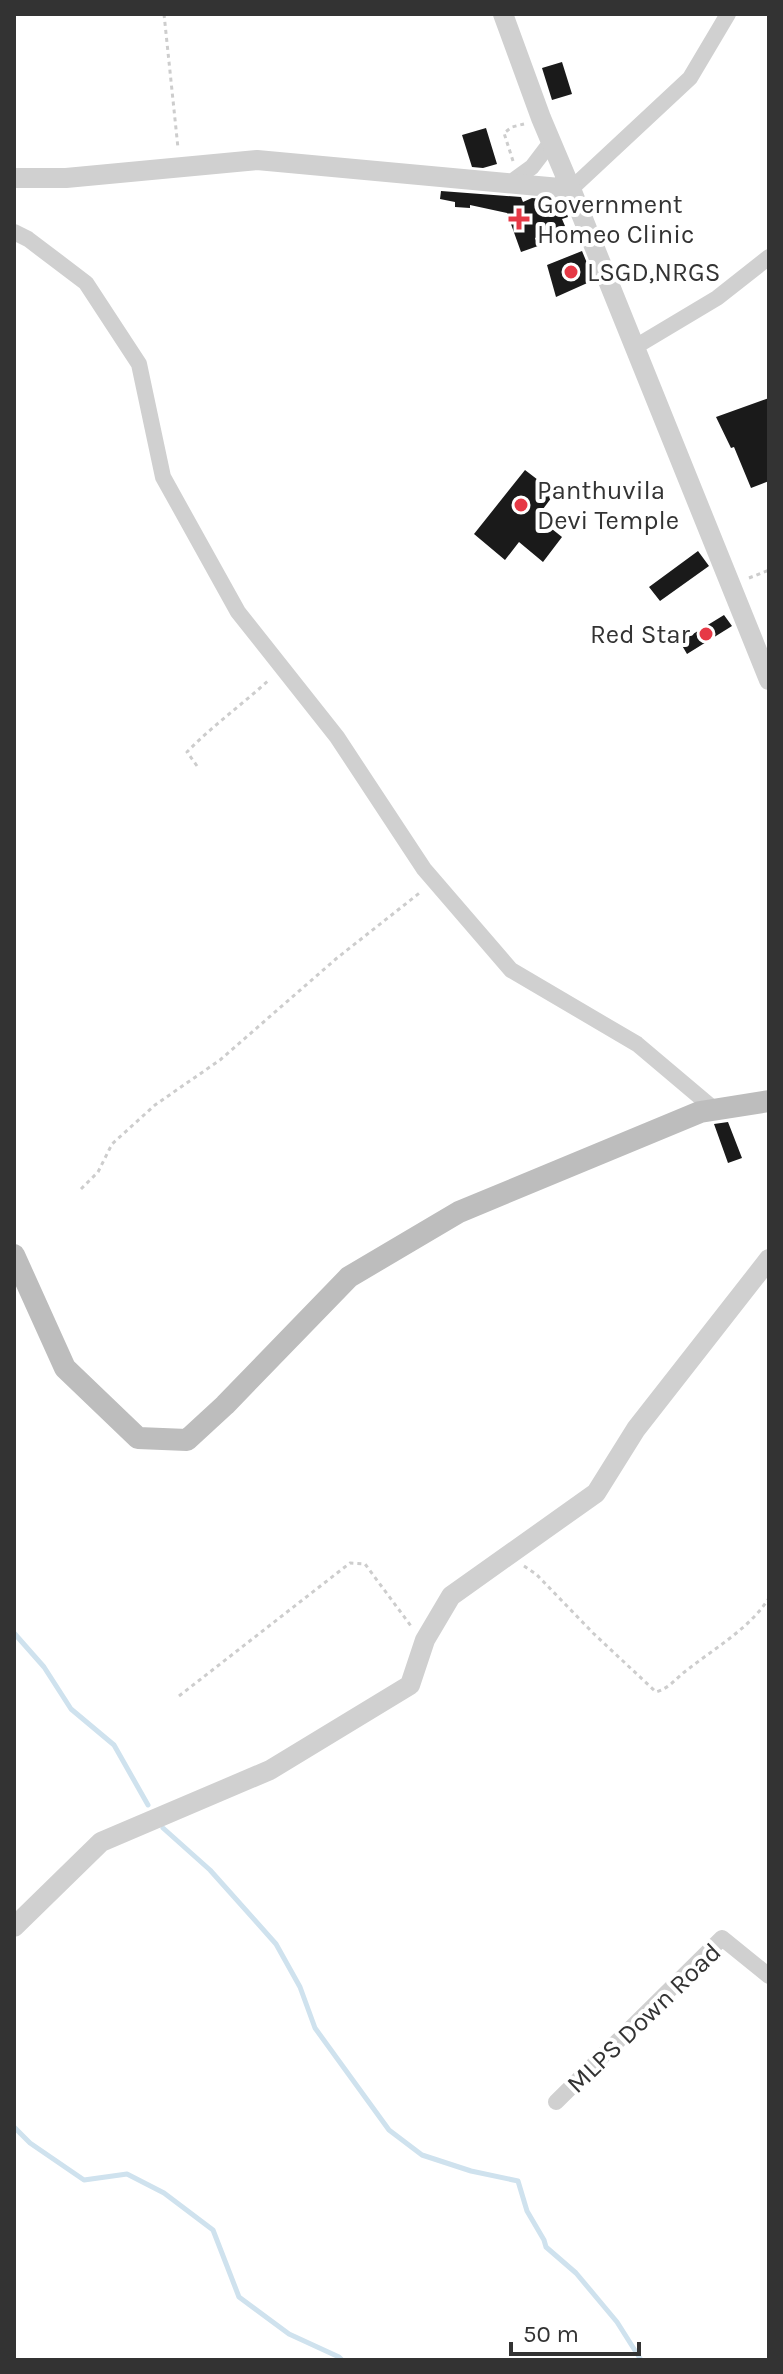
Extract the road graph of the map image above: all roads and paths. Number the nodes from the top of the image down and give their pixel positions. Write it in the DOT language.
graph roads {
  1 [pos="164,14"];
  2 [pos="503,14"];
  3 [pos="728,14"];
  4 [pos="541,118"];
  5 [pos="551,142"];
  6 [pos="179,167"];
  7 [pos="14,178"];
  8 [pos="510,183"];
  9 [pos="571,189"];
  10 [pos="14,232"];
  11 [pos="769,257"];
  12 [pos="635,347"];
  13 [pos="769,570"];
  14 [pos="730,585"];
  15 [pos="283,669"];
  16 [pos="769,680"];
  17 [pos="197,766"];
  18 [pos="433,881"];
  19 [pos="769,1101"];
  20 [pos="714,1109"];
  21 [pos="81,1189"];
  22 [pos="14,1255"];
  23 [pos="769,1259"];
  24 [pos="509,1555"];
  25 [pos="769,1598"];
  26 [pos="425,1640"];
  27 [pos="179,1696"];
  28 [pos="14,1927"];
  29 [pos="769,1976"];
  30 [pos="556,2102"];
  1 -- 6 [label="path"];
  2 -- 4 [label="street"];
  3 -- 9 [label="street"];
  4 -- 5 [label="street"];
  4 -- 8 [label="path"];
  5 -- 8 [label="street"];
  5 -- 9 [label="street"];
  6 -- 7 [label="street"];
  6 -- 8 [label="street"];
  8 -- 9 [label="street"];
  9 -- 12 [label="street"];
  10 -- 15 [label="street"];
  11 -- 12 [label="street"];
  12 -- 14 [label="street"];
  13 -- 14 [label="path"];
  14 -- 16 [label="street"];
  15 -- 17 [label="path"];
  15 -- 18 [label="street"];
  18 -- 20 [label="street"];
  18 -- 21 [label="path"];
  19 -- 20 [label="main road"];
  20 -- 22 [label="main road"];
  23 -- 24 [label="street"];
  24 -- 25 [label="path"];
  24 -- 26 [label="street"];
  26 -- 27 [label="path"];
  26 -- 28 [label="street"];
  29 -- 30 [label="street, MLPS Down Road"];
}
